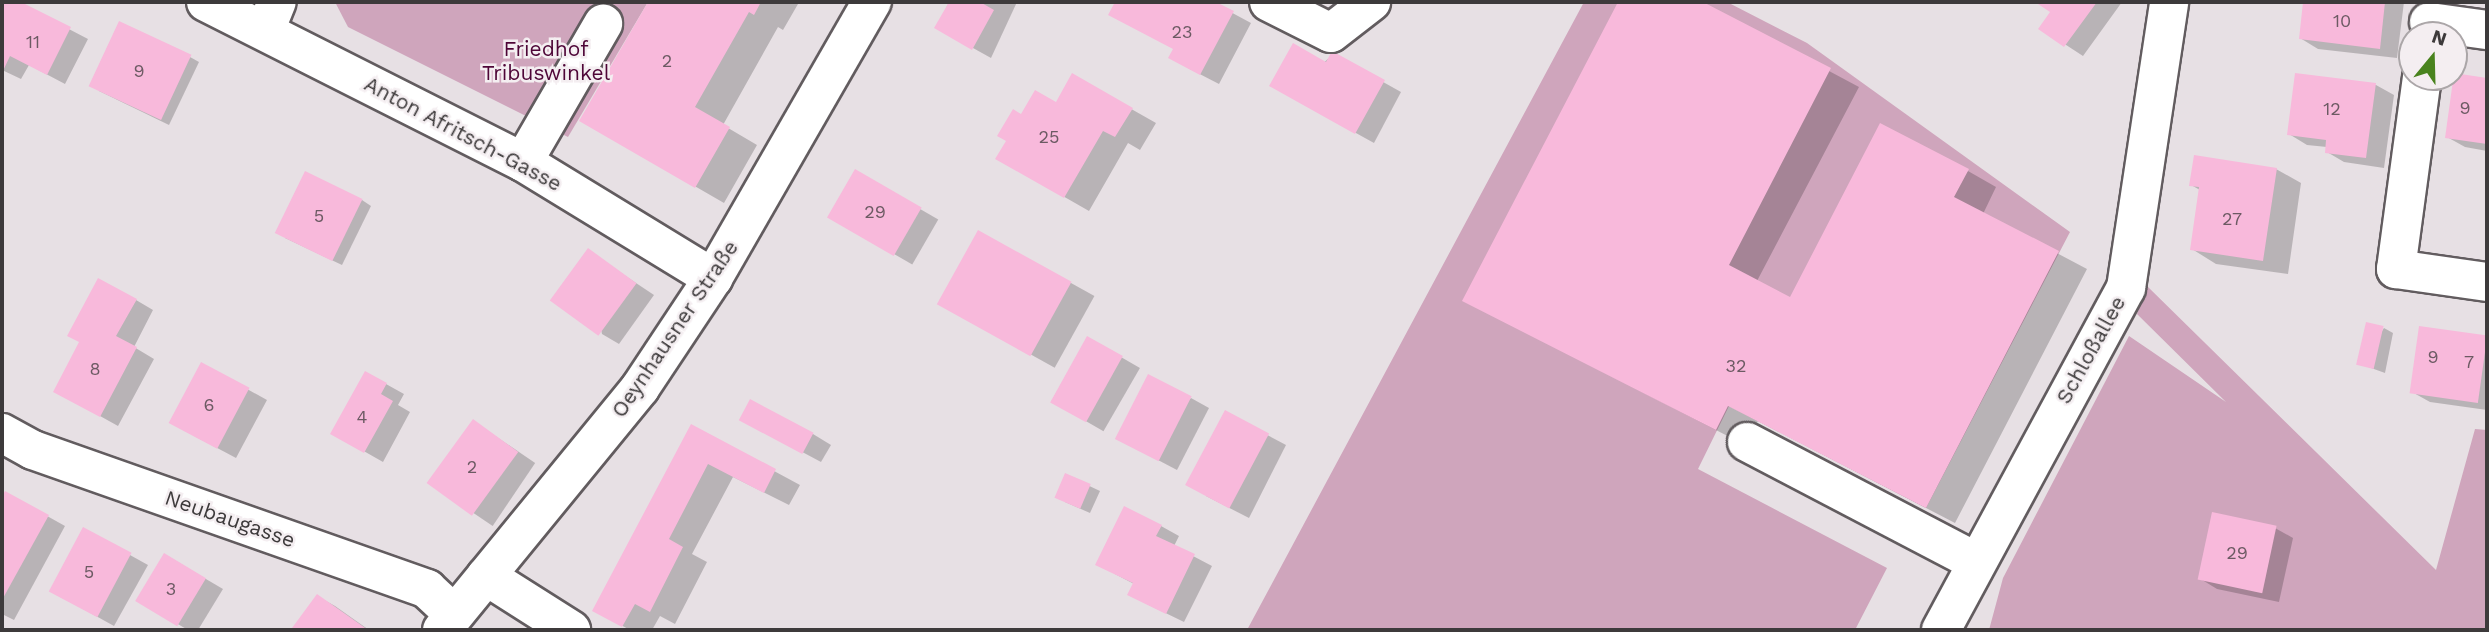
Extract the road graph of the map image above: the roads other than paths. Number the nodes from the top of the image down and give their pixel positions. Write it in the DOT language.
graph roads {
  1 [pos="206,2"];
  2 [pos="872,2"];
  3 [pos="1269,2"];
  4 [pos="1371,2"];
  5 [pos="2169,2"];
  6 [pos="271,17"];
  7 [pos="2430,20"];
  8 [pos="603,24"];
  9 [pos="2487,30"];
  10 [pos="2420,91"];
  11 [pos="523,162"];
  12 [pos="713,278"];
  13 [pos="2487,282"];
  14 [pos="2,433"];
  15 [pos="1747,442"];
  16 [pos="1975,561"];
  17 [pos="486,576"];
  18 [pos="447,622"];
  19 [pos="571,630"];
  20 [pos="1941,630"];
  1 -- 6 [label="street, Anton Afritsch-Gasse"];
  2 -- 12 [label="street, Oeynhausner Straße"];
  3 -- 4 [label="street"];
  5 -- 16 [label="street, Schloßallee"];
  6 -- 11 [label="street, Anton Afritsch-Gasse"];
  7 -- 9 [label="street"];
  8 -- 11 [label="street"];
  10 -- 13 [label="street"];
  11 -- 12 [label="street, Anton Afritsch-Gasse"];
  12 -- 17 [label="street, Oeynhausner Straße"];
  14 -- 18 [label="street, Neubaugasse"];
  15 -- 16 [label="street"];
  16 -- 20 [label="street, Schloßallee"];
  17 -- 18 [label="street, Oeynhausner Straße"];
  17 -- 19 [label="street"];
}
